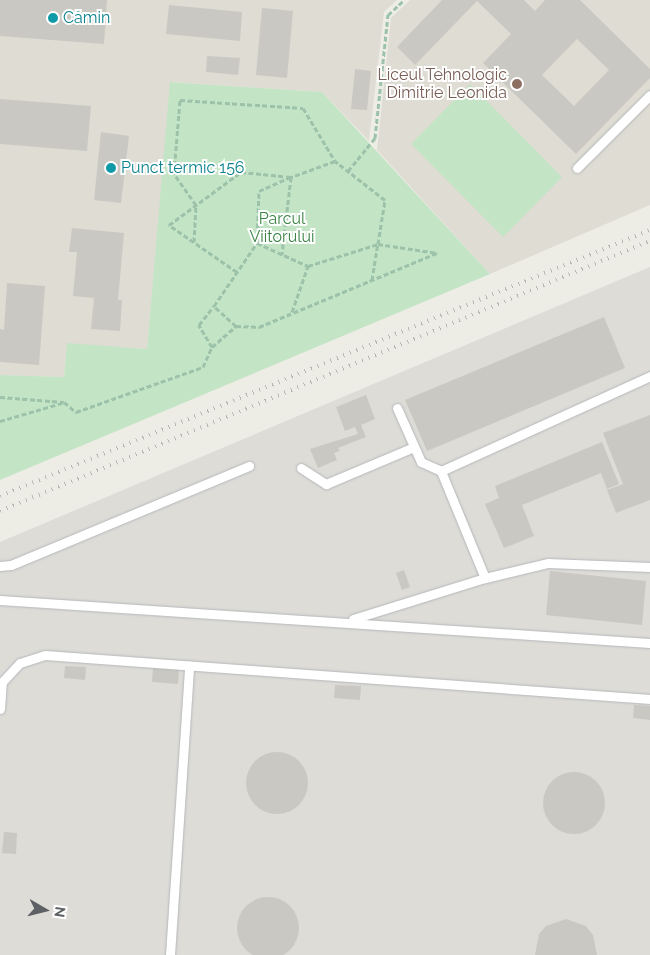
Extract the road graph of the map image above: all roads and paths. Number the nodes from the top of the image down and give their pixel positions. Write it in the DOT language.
graph roads {
  1 [pos="404,0"];
  2 [pos="650,95"];
  3 [pos="335,161"];
  4 [pos="577,168"];
  5 [pos="348,171"];
  6 [pos="291,177"];
  7 [pos="196,205"];
  8 [pos="194,242"];
  9 [pos="257,243"];
  10 [pos="378,244"];
  11 [pos="282,254"];
  12 [pos="308,266"];
  13 [pos="237,272"];
  14 [pos="372,280"];
  15 [pos="214,306"];
  16 [pos="292,312"];
  17 [pos="236,326"];
  18 [pos="212,347"];
  19 [pos="650,376"];
  20 [pos="0,397"];
  21 [pos="64,402"];
  22 [pos="398,408"];
  23 [pos="0,421"];
  24 [pos="414,447"];
  25 [pos="250,466"];
  26 [pos="300,468"];
  27 [pos="441,471"];
  28 [pos="0,566"];
  29 [pos="650,566"];
  30 [pos="485,578"];
  31 [pos="0,600"];
  32 [pos="348,621"];
  33 [pos="650,643"];
  34 [pos="189,666"];
  35 [pos="650,699"];
  36 [pos="0,709"];
  37 [pos="170,955"];
  1 -- 5 [label="path"];
  2 -- 4 [label="lane"];
  3 -- 5 [label="path"];
  3 -- 6 [label="path"];
  3 -- 7 [label="path"];
  5 -- 10 [label="path"];
  6 -- 7 [label="path"];
  6 -- 9 [label="path"];
  6 -- 11 [label="path"];
  7 -- 8 [label="path"];
  7 -- 8 [label="path"];
  8 -- 13 [label="path"];
  9 -- 11 [label="path"];
  9 -- 13 [label="path"];
  10 -- 12 [label="path"];
  10 -- 14 [label="path"];
  10 -- 14 [label="path"];
  11 -- 12 [label="path"];
  12 -- 16 [label="path"];
  13 -- 15 [label="path"];
  14 -- 16 [label="path"];
  15 -- 17 [label="path"];
  15 -- 18 [label="path"];
  16 -- 17 [label="path"];
  17 -- 18 [label="path"];
  18 -- 21 [label="path"];
  19 -- 27 [label="lane"];
  20 -- 21 [label="path"];
  21 -- 23 [label="path"];
  22 -- 24 [label="lane"];
  24 -- 26 [label="lane"];
  24 -- 27 [label="lane"];
  25 -- 28 [label="lane"];
  27 -- 30 [label="lane"];
  29 -- 30 [label="lane"];
  30 -- 32 [label="lane"];
  31 -- 32 [label="lane"];
  32 -- 33 [label="lane"];
  34 -- 35 [label="lane"];
  34 -- 36 [label="lane"];
  34 -- 37 [label="lane"];
}
